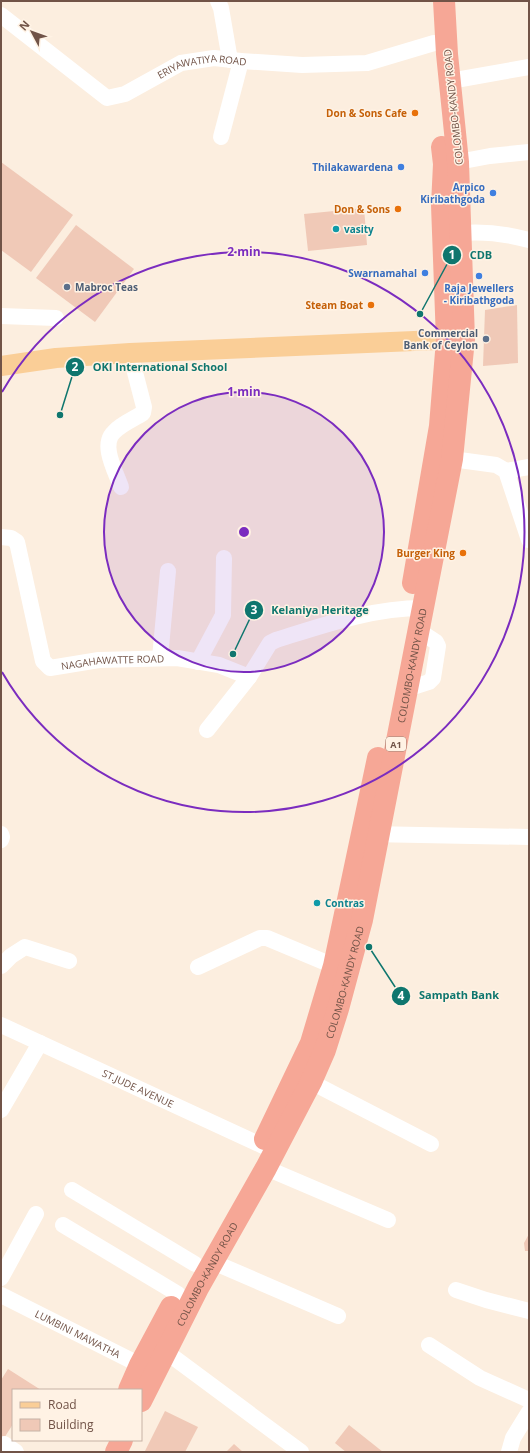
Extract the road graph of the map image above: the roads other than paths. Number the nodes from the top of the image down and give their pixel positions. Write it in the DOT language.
graph roads {
  1 [pos="218,1"];
  2 [pos="431,1"];
  3 [pos="444,1"];
  4 [pos="1,15"];
  5 [pos="440,42"];
  6 [pos="236,61"];
  7 [pos="529,67"];
  8 [pos="450,81"];
  9 [pos="221,137"];
  10 [pos="529,152"];
  11 [pos="458,162"];
  12 [pos="461,233"];
  13 [pos="529,240"];
  14 [pos="1,316"];
  15 [pos="56,318"];
  16 [pos="456,339"];
  17 [pos="130,353"];
  18 [pos="1,366"];
  19 [pos="452,459"];
  20 [pos="529,467"];
  21 [pos="506,471"];
  22 [pos="121,488"];
  23 [pos="1,537"];
  24 [pos="529,540"];
  25 [pos="224,558"];
  26 [pos="168,571"];
  27 [pos="416,608"];
  28 [pos="160,658"];
  29 [pos="198,662"];
  30 [pos="249,677"];
  31 [pos="207,730"];
  32 [pos="1,834"];
  33 [pos="371,834"];
  34 [pos="529,837"];
  35 [pos="1,840"];
  36 [pos="69,961"];
  37 [pos="1,966"];
  38 [pos="334,966"];
  39 [pos="198,967"];
  40 [pos="1,1025"];
  41 [pos="40,1042"];
  42 [pos="311,1082"];
  43 [pos="1,1110"];
  44 [pos="431,1144"];
  45 [pos="268,1155"];
  46 [pos="72,1190"];
  47 [pos="36,1214"];
  48 [pos="388,1220"];
  49 [pos="63,1225"];
  50 [pos="204,1263"];
  51 [pos="1,1278"];
  52 [pos="456,1290"];
  53 [pos="178,1294"];
  54 [pos="1,1295"];
  55 [pos="529,1311"];
  56 [pos="338,1316"];
  57 [pos="429,1345"];
  58 [pos="166,1351"];
  59 [pos="148,1369"];
  60 [pos="130,1389"];
  61 [pos="142,1396"];
  62 [pos="529,1400"];
  63 [pos="528,1416"];
  64 [pos="106,1441"];
  65 [pos="122,1441"];
  66 [pos="101,1452"];
  67 [pos="116,1452"];
  68 [pos="301,1452"];
  69 [pos="509,1452"];
  1 -- 6 [label="street"];
  2 -- 5 [label="highway, COLOMBO-KANDY ROAD / A1"];
  3 -- 5 [label="highway, COLOMBO-KANDY ROAD / A1"];
  4 -- 6 [label="street, ERIYAWATIYA ROAD"];
  5 -- 6 [label="street, ERIYAWATIYA ROAD"];
  5 -- 8 [label="highway, COLOMBO-KANDY ROAD / A1"];
  5 -- 16 [label="highway, COLOMBO-KANDY ROAD / A1"];
  6 -- 9 [label="street"];
  7 -- 8 [label="street"];
  8 -- 11 [label="highway, COLOMBO-KANDY ROAD / A1"];
  10 -- 11 [label="street"];
  11 -- 12 [label="highway, COLOMBO-KANDY ROAD / A1"];
  12 -- 13 [label="street"];
  12 -- 16 [label="highway, COLOMBO-KANDY ROAD / A1"];
  14 -- 15 [label="street"];
  16 -- 17 [label="main road"];
  16 -- 19 [label="highway, COLOMBO-KANDY ROAD / A1"];
  16 -- 27 [label="highway, COLOMBO-KANDY ROAD / A1"];
  17 -- 18 [label="main road"];
  17 -- 22 [label="street"];
  19 -- 21 [label="street"];
  19 -- 27 [label="highway, COLOMBO-KANDY ROAD / A1"];
  20 -- 21 [label="street"];
  21 -- 24 [label="street"];
  23 -- 28 [label="street, NAGAHAWATTE ROAD"];
  25 -- 29 [label="street"];
  26 -- 28 [label="street"];
  27 -- 30 [label="street"];
  27 -- 33 [label="highway, COLOMBO-KANDY ROAD / A1"];
  27 -- 33 [label="highway, COLOMBO-KANDY ROAD / A1"];
  28 -- 29 [label="street, NAGAHAWATTE ROAD"];
  29 -- 30 [label="street, NAGAHAWATTE ROAD"];
  30 -- 31 [label="street"];
  32 -- 35 [label="street"];
  33 -- 34 [label="street"];
  33 -- 38 [label="highway, COLOMBO-KANDY ROAD / A1"];
  33 -- 42 [label="highway, COLOMBO-KANDY ROAD / A1"];
  36 -- 37 [label="street"];
  38 -- 39 [label="street"];
  38 -- 45 [label="highway, COLOMBO-KANDY ROAD / A1"];
  40 -- 41 [label="street, ST.JUDE AVENUE"];
  41 -- 43 [label="street"];
  41 -- 45 [label="street, ST.JUDE AVENUE"];
  42 -- 44 [label="street"];
  42 -- 45 [label="highway, COLOMBO-KANDY ROAD / A1"];
  45 -- 48 [label="street, ST.JUDE AVENUE"];
  45 -- 50 [label="highway, COLOMBO-KANDY ROAD / A1"];
  46 -- 50 [label="street"];
  47 -- 51 [label="street"];
  49 -- 53 [label="street"];
  50 -- 53 [label="highway, COLOMBO-KANDY ROAD / A1"];
  50 -- 56 [label="street"];
  50 -- 58 [label="highway, COLOMBO-KANDY ROAD / A1"];
  52 -- 55 [label="street"];
  53 -- 59 [label="highway, COLOMBO-KANDY ROAD / A1"];
  54 -- 59 [label="street, LUMBINI MAWATHA"];
  57 -- 62 [label="street"];
  58 -- 59 [label="highway, COLOMBO-KANDY ROAD / A1"];
  58 -- 68 [label="street"];
  59 -- 60 [label="highway, COLOMBO-KANDY ROAD / A1"];
  59 -- 61 [label="highway, COLOMBO-KANDY ROAD / A1"];
  63 -- 69 [label="street"];
  64 -- 66 [label="highway"];
  65 -- 67 [label="highway"];
}
